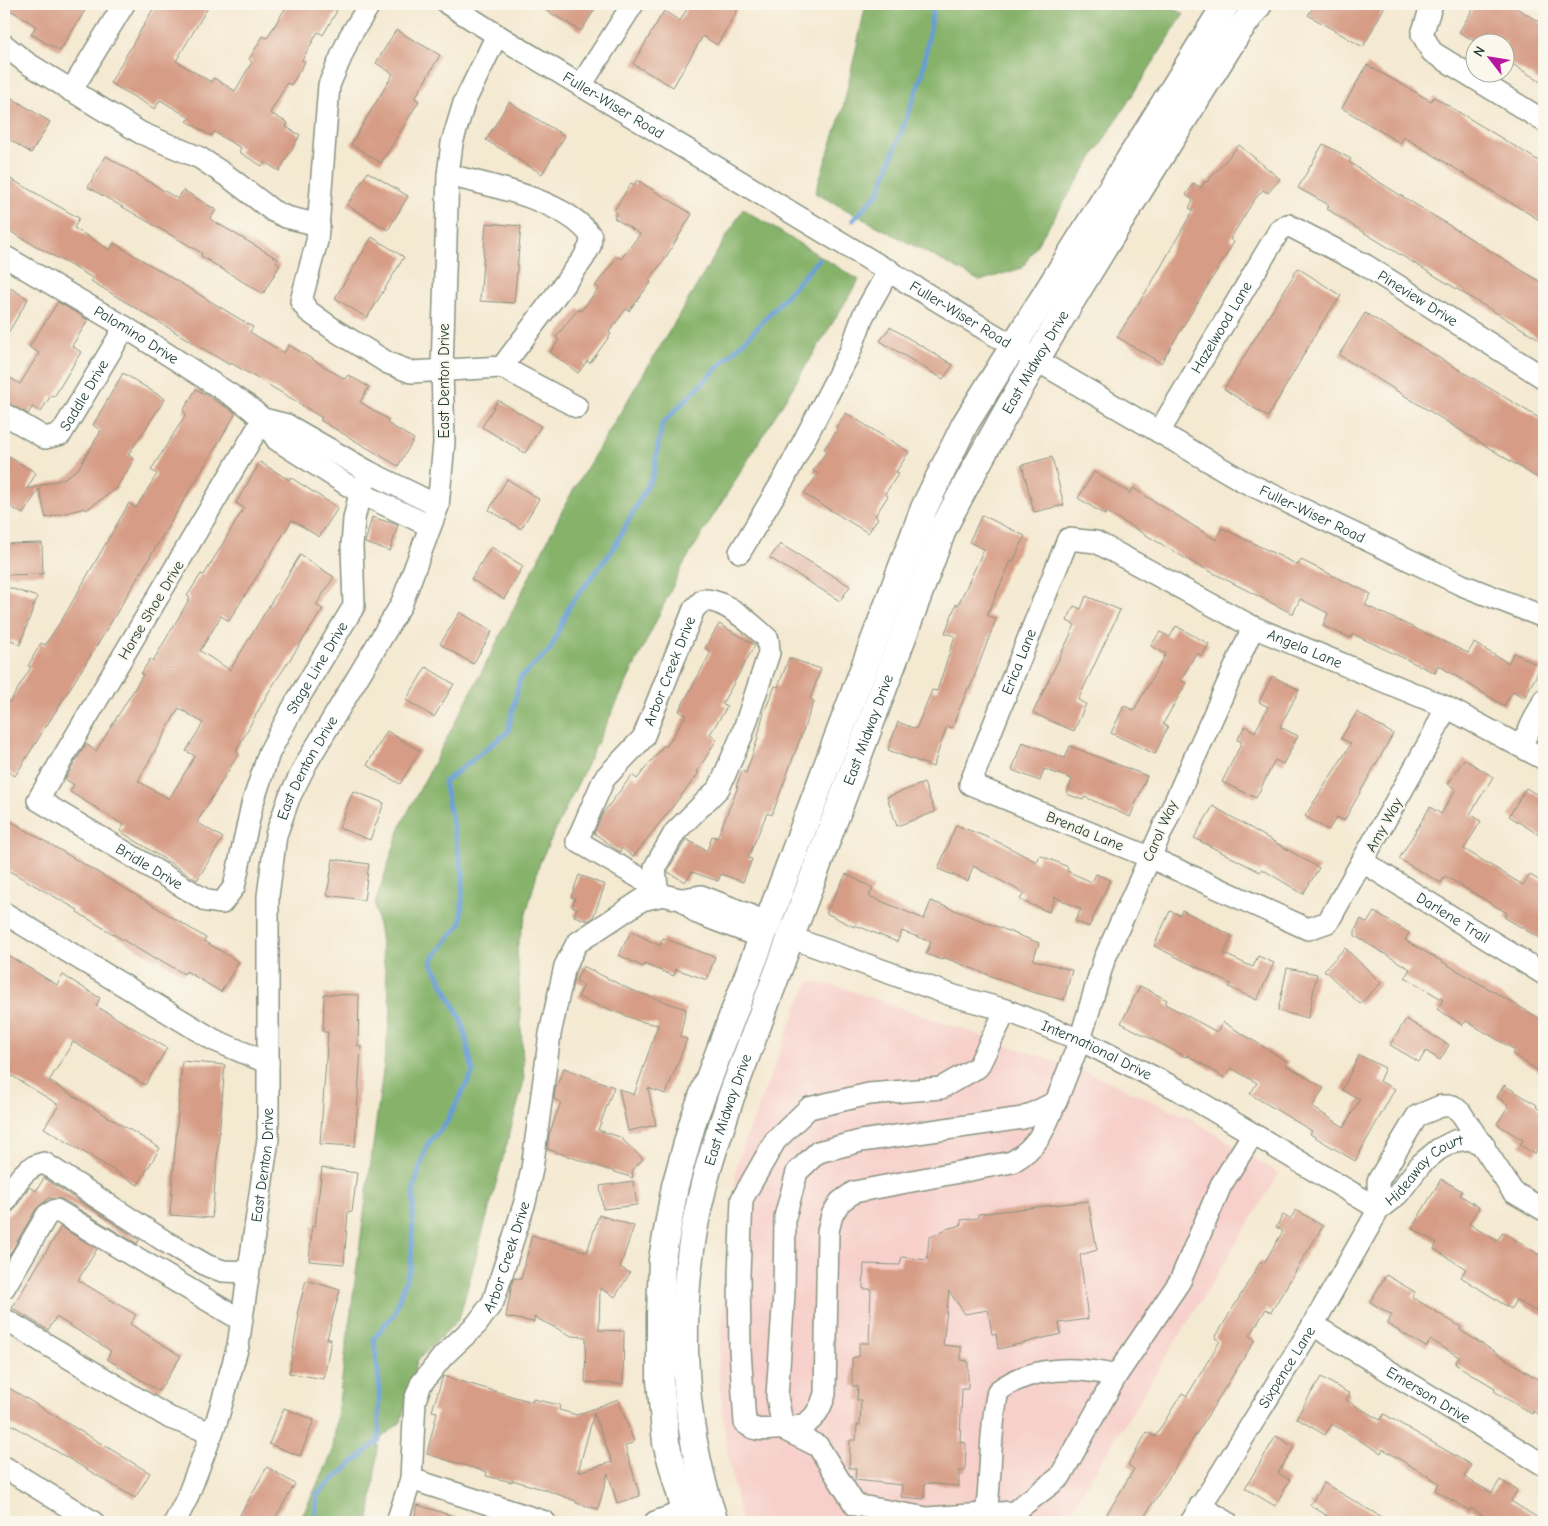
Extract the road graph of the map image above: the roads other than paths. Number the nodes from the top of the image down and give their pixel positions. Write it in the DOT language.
graph roads {
  1 [pos="124,4"];
  2 [pos="370,4"];
  3 [pos="448,4"];
  4 [pos="633,4"];
  5 [pos="1226,4"];
  6 [pos="1259,4"];
  7 [pos="1432,4"];
  8 [pos="497,35"];
  9 [pos="4,45"];
  10 [pos="582,85"];
  11 [pos="71,91"];
  12 [pos="1544,121"];
  13 [pos="448,175"];
  14 [pos="319,225"];
  15 [pos="1288,225"];
  16 [pos="4,256"];
  17 [pos="888,270"];
  18 [pos="125,327"];
  19 [pos="1013,346"];
  20 [pos="1036,360"];
  21 [pos="502,366"];
  22 [pos="442,368"];
  23 [pos="1544,378"];
  24 [pos="577,407"];
  25 [pos="4,414"];
  26 [pos="264,419"];
  27 [pos="1159,432"];
  28 [pos="370,472"];
  29 [pos="360,493"];
  30 [pos="438,506"];
  31 [pos="430,526"];
  32 [pos="1068,539"];
  33 [pos="740,552"];
  34 [pos="1544,617"];
  35 [pos="1253,627"];
  36 [pos="1544,700"];
  37 [pos="1446,707"];
  38 [pos="1521,746"];
  39 [pos="1544,759"];
  40 [pos="970,784"];
  41 [pos="38,800"];
  42 [pos="1149,857"];
  43 [pos="239,860"];
  44 [pos="1363,862"];
  45 [pos="660,892"];
  46 [pos="4,913"];
  47 [pos="766,927"];
  48 [pos="1308,929"];
  49 [pos="792,938"];
  50 [pos="1544,974"];
  51 [pos="1006,1010"];
  52 [pos="1080,1040"];
  53 [pos="268,1063"];
  54 [pos="1055,1103"];
  55 [pos="1254,1134"];
  56 [pos="1484,1145"];
  57 [pos="4,1203"];
  58 [pos="1379,1209"];
  59 [pos="1544,1210"];
  60 [pos="160,1238"];
  61 [pos="190,1256"];
  62 [pos="147,1265"];
  63 [pos="248,1272"];
  64 [pos="176,1282"];
  65 [pos="4,1288"];
  66 [pos="4,1319"];
  67 [pos="241,1320"];
  68 [pos="1313,1325"];
  69 [pos="1116,1376"];
  70 [pos="783,1429"];
  71 [pos="212,1433"];
  72 [pos="1544,1465"];
  73 [pos="4,1467"];
  74 [pos="411,1479"];
  75 [pos="712,1512"];
  76 [pos="495,1514"];
  77 [pos="986,1514"];
  78 [pos="1196,1514"];
  79 [pos="686,1517"];
  80 [pos="94,1522"];
  81 [pos="175,1522"];
  82 [pos="397,1522"];
  83 [pos="545,1522"];
  84 [pos="655,1522"];
  85 [pos="1227,1522"];
  1 -- 11 [label="street"];
  2 -- 14 [label="street"];
  3 -- 8 [label="street, Fuller-Wiser Road"];
  4 -- 10 [label="street"];
  5 -- 19 [label="main road, East Midway Drive"];
  6 -- 20 [label="main road, East Midway Drive"];
  7 -- 12 [label="street"];
  8 -- 10 [label="street, Fuller-Wiser Road"];
  8 -- 13 [label="street, East Denton Drive"];
  9 -- 11 [label="street"];
  10 -- 17 [label="street, Fuller-Wiser Road"];
  11 -- 14 [label="street"];
  13 -- 21 [label="street"];
  13 -- 22 [label="street, East Denton Drive"];
  14 -- 22 [label="street"];
  15 -- 23 [label="street, Pineview Drive"];
  15 -- 27 [label="street, Hazelwood Lane"];
  16 -- 18 [label="street, Palomino Drive"];
  17 -- 19 [label="street, Fuller-Wiser Road"];
  17 -- 33 [label="street"];
  18 -- 25 [label="street, Saddle Drive"];
  18 -- 26 [label="street, Palomino Drive"];
  19 -- 20 [label="street, Fuller-Wiser Road"];
  19 -- 47 [label="main road, East Midway Drive"];
  20 -- 27 [label="street, Fuller-Wiser Road"];
  20 -- 49 [label="main road, East Midway Drive"];
  21 -- 22 [label="street"];
  21 -- 24 [label="street"];
  22 -- 30 [label="street, East Denton Drive"];
  26 -- 28 [label="street, Palomino Drive"];
  26 -- 29 [label="street, Palomino Drive"];
  26 -- 41 [label="street, Horse Shoe Drive"];
  27 -- 34 [label="street, Fuller-Wiser Road"];
  28 -- 29 [label="street, Stage Line Drive"];
  28 -- 30 [label="street, Palomino Drive"];
  29 -- 31 [label="street, Palomino Drive"];
  29 -- 43 [label="street, Stage Line Drive"];
  30 -- 31 [label="street, East Denton Drive"];
  31 -- 53 [label="street, East Denton Drive"];
  32 -- 35 [label="street, Angela Lane"];
  32 -- 40 [label="street, Erica Lane"];
  35 -- 37 [label="street, Angela Lane"];
  35 -- 42 [label="street, Carol Way"];
  36 -- 38 [label="street"];
  37 -- 38 [label="street, Angela Lane"];
  37 -- 44 [label="street, Amy Way"];
  38 -- 39 [label="street, Angela Lane"];
  40 -- 42 [label="street, Brenda Lane"];
  41 -- 43 [label="street, Bridle Drive"];
  42 -- 48 [label="street, Brenda Lane"];
  42 -- 52 [label="street, Carol Way"];
  44 -- 48 [label="street, Amy Way"];
  44 -- 50 [label="street, Darlene Trail"];
  45 -- 45 [label="street, Arbor Creek Drive"];
  45 -- 47 [label="street"];
  45 -- 74 [label="street, Arbor Creek Drive"];
  46 -- 53 [label="street"];
  47 -- 49 [label="main road"];
  47 -- 79 [label="main road, East Midway Drive"];
  49 -- 51 [label="street, International Drive"];
  49 -- 75 [label="main road, East Midway Drive"];
  51 -- 52 [label="street, International Drive"];
  51 -- 70 [label="street"];
  52 -- 54 [label="street, Carol Way"];
  52 -- 55 [label="street, International Drive"];
  53 -- 63 [label="street, East Denton Drive"];
  54 -- 70 [label="street, Carol Way"];
  54 -- 70 [label="street"];
  55 -- 58 [label="street, International Drive"];
  55 -- 69 [label="street"];
  56 -- 58 [label="street, Hideaway Court"];
  56 -- 58 [label="street, Hideaway Court"];
  56 -- 59 [label="street, Hideaway Court"];
  57 -- 60 [label="street"];
  58 -- 68 [label="street, Sixpence Lane"];
  60 -- 61 [label="street"];
  60 -- 62 [label="street"];
  61 -- 63 [label="street"];
  61 -- 64 [label="street"];
  62 -- 64 [label="street"];
  62 -- 65 [label="street"];
  63 -- 67 [label="street, East Denton Drive"];
  64 -- 67 [label="street"];
  66 -- 71 [label="street"];
  67 -- 71 [label="street, East Denton Drive"];
  68 -- 72 [label="street, Emerson Drive"];
  68 -- 78 [label="street, Sixpence Lane"];
  69 -- 77 [label="street"];
  69 -- 77 [label="street"];
  70 -- 77 [label="street"];
  71 -- 81 [label="street, East Denton Drive"];
  73 -- 80 [label="street"];
  74 -- 76 [label="street"];
  74 -- 82 [label="street, Arbor Creek Drive"];
  75 -- 79 [label="street"];
  76 -- 83 [label="street"];
  78 -- 85 [label="street"];
  79 -- 84 [label="street"];
}
